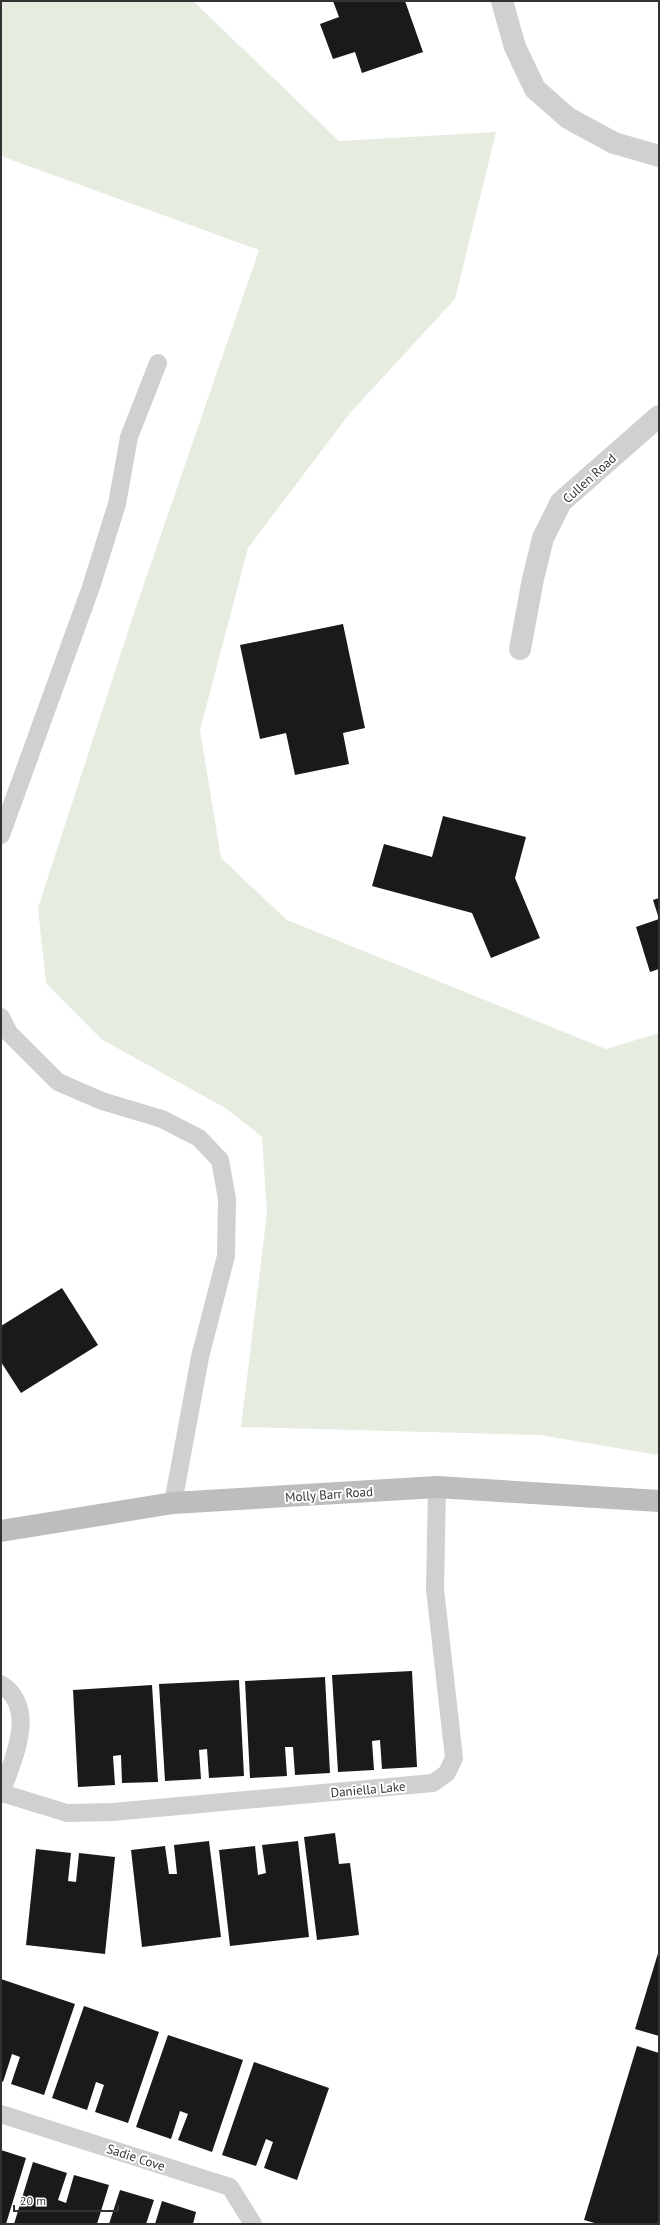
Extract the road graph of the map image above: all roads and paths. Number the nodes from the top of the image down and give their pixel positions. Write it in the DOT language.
graph roads {
  1 [pos="502,1"];
  2 [pos="659,156"];
  3 [pos="158,363"];
  4 [pos="659,416"];
  5 [pos="520,649"];
  6 [pos="1,835"];
  7 [pos="1,1017"];
  8 [pos="437,1487"];
  9 [pos="659,1501"];
  10 [pos="173,1504"];
  11 [pos="1,1531"];
  12 [pos="1,1684"];
  13 [pos="1,1793"];
  14 [pos="1,2114"];
  15 [pos="253,2224"];
  1 -- 2 [label="street"];
  3 -- 6 [label="lane"];
  4 -- 5 [label="street, Cullen Road"];
  7 -- 10 [label="lane"];
  8 -- 9 [label="main road, Molly Barr Road"];
  8 -- 10 [label="main road, Molly Barr Road"];
  8 -- 13 [label="lane, Daniella Lake"];
  10 -- 11 [label="main road, Molly Barr Road"];
  12 -- 13 [label="lane"];
  14 -- 15 [label="lane, Sadie Cove"];
}
